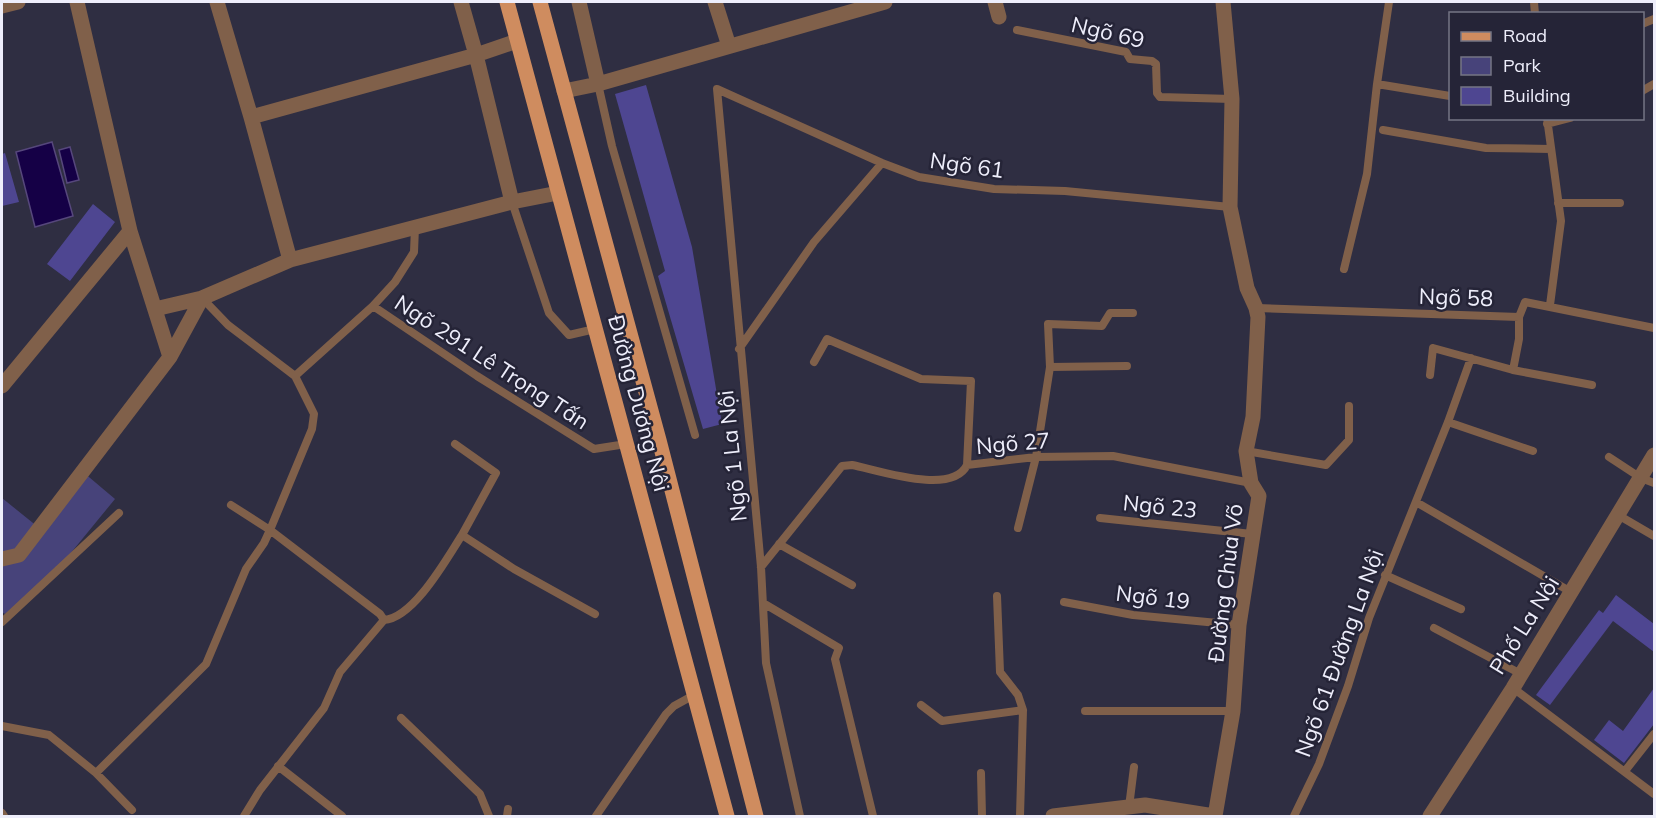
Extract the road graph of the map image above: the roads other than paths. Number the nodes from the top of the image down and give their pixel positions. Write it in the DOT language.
graph roads {
  1 [pos="18,2"];
  2 [pos="77,2"];
  3 [pos="216,2"];
  4 [pos="461,2"];
  5 [pos="507,2"];
  6 [pos="540,2"];
  7 [pos="579,2"];
  8 [pos="715,2"];
  9 [pos="885,2"];
  10 [pos="995,2"];
  11 [pos="1223,2"];
  12 [pos="1389,2"];
  13 [pos="2,6"];
  14 [pos="999,17"];
  15 [pos="1017,30"];
  16 [pos="517,41"];
  17 [pos="729,46"];
  18 [pos="476,55"];
  19 [pos="598,84"];
  20 [pos="1377,84"];
  21 [pos="717,89"];
  22 [pos="564,91"];
  23 [pos="1449,96"];
  24 [pos="1232,99"];
  25 [pos="251,117"];
  26 [pos="1547,121"];
  27 [pos="1383,130"];
  28 [pos="1551,149"];
  29 [pos="882,163"];
  30 [pos="558,193"];
  31 [pos="512,202"];
  32 [pos="1558,203"];
  33 [pos="1620,203"];
  34 [pos="1230,207"];
  35 [pos="415,227"];
  36 [pos="130,231"];
  37 [pos="290,260"];
  38 [pos="1344,269"];
  39 [pos="202,298"];
  40 [pos="1550,305"];
  41 [pos="373,306"];
  42 [pos="1256,308"];
  43 [pos="155,309"];
  44 [pos="1132,313"];
  45 [pos="1519,317"];
  46 [pos="595,328"];
  47 [pos="1654,328"];
  48 [pos="739,349"];
  49 [pos="170,357"];
  50 [pos="1471,358"];
  51 [pos="814,363"];
  52 [pos="1127,366"];
  53 [pos="1050,367"];
  54 [pos="1513,370"];
  55 [pos="1430,375"];
  56 [pos="295,376"];
  57 [pos="1592,385"];
  58 [pos="2,387"];
  59 [pos="1349,406"];
  60 [pos="1448,422"];
  61 [pos="696,435"];
  62 [pos="455,444"];
  63 [pos="626,444"];
  64 [pos="1246,451"];
  65 [pos="1533,451"];
  66 [pos="1654,455"];
  67 [pos="1036,457"];
  68 [pos="1609,457"];
  69 [pos="967,465"];
  70 [pos="1648,480"];
  71 [pos="1251,483"];
  72 [pos="1416,502"];
  73 [pos="231,505"];
  74 [pos="119,513"];
  75 [pos="1618,514"];
  76 [pos="1100,518"];
  77 [pos="1018,528"];
  78 [pos="270,530"];
  79 [pos="1252,534"];
  80 [pos="462,535"];
  81 [pos="1654,536"];
  82 [pos="779,544"];
  83 [pos="2,559"];
  84 [pos="761,567"];
  85 [pos="1385,575"];
  86 [pos="852,585"];
  87 [pos="1571,592"];
  88 [pos="997,596"];
  89 [pos="1064,602"];
  90 [pos="763,603"];
  91 [pos="1461,609"];
  92 [pos="595,614"];
  93 [pos="384,620"];
  94 [pos="2,622"];
  95 [pos="1239,625"];
  96 [pos="1434,628"];
  97 [pos="1521,674"];
  98 [pos="1513,688"];
  99 [pos="694,695"];
  100 [pos="921,705"];
  101 [pos="1023,710"];
  102 [pos="1085,711"];
  103 [pos="1233,711"];
  104 [pos="401,718"];
  105 [pos="2,726"];
  106 [pos="1654,734"];
  107 [pos="278,766"];
  108 [pos="1134,767"];
  109 [pos="1625,771"];
  110 [pos="96,773"];
  111 [pos="981,773"];
  112 [pos="1654,794"];
  113 [pos="1129,807"];
  114 [pos="132,810"];
  115 [pos="1145,811"];
  116 [pos="244,816"];
  117 [pos="342,816"];
  118 [pos="489,816"];
  119 [pos="596,816"];
  120 [pos="727,816"];
  121 [pos="756,816"];
  122 [pos="800,816"];
  123 [pos="873,816"];
  124 [pos="982,816"];
  125 [pos="1020,816"];
  126 [pos="1053,816"];
  127 [pos="1214,816"];
  128 [pos="1294,816"];
  129 [pos="1430,816"];
  1 -- 13 [label="street"];
  2 -- 36 [label="street"];
  3 -- 25 [label="street"];
  4 -- 18 [label="street"];
  5 -- 16 [label="main road, Đường Dương Nội"];
  6 -- 22 [label="main road, Đường Dương Nội"];
  7 -- 19 [label="street"];
  8 -- 17 [label="street"];
  9 -- 17 [label="street"];
  10 -- 14 [label="street"];
  11 -- 24 [label="street, Đường Chùa Võ"];
  12 -- 20 [label="lane"];
  15 -- 24 [label="lane, Ngõ 69"];
  16 -- 18 [label="street"];
  16 -- 30 [label="main road, Đường Dương Nội"];
  17 -- 19 [label="street"];
  18 -- 25 [label="street"];
  18 -- 31 [label="street"];
  19 -- 22 [label="street"];
  19 -- 61 [label="lane"];
  20 -- 23 [label="lane"];
  20 -- 38 [label="lane"];
  21 -- 29 [label="lane, Ngõ 61"];
  21 -- 48 [label="lane, Ngõ 1 La Nội"];
  22 -- 121 [label="main road, Đường Dương Nội"];
  24 -- 34 [label="street, Đường Chùa Võ"];
  25 -- 37 [label="street"];
  26 -- 28 [label="lane"];
  27 -- 28 [label="lane"];
  28 -- 32 [label="lane"];
  29 -- 34 [label="lane, Ngõ 61"];
  29 -- 48 [label="lane"];
  30 -- 31 [label="street"];
  30 -- 46 [label="main road, Đường Dương Nội"];
  31 -- 35 [label="street"];
  31 -- 46 [label="lane"];
  32 -- 33 [label="lane"];
  32 -- 40 [label="lane"];
  34 -- 42 [label="street, Đường Chùa Võ"];
  35 -- 37 [label="street"];
  35 -- 41 [label="lane, Ngõ 291 Lê Trọng Tấn"];
  36 -- 43 [label="street"];
  36 -- 58 [label="street"];
  37 -- 39 [label="street"];
  39 -- 43 [label="street"];
  39 -- 49 [label="street"];
  39 -- 56 [label="lane"];
  40 -- 45 [label="lane"];
  40 -- 47 [label="lane"];
  41 -- 56 [label="lane, Ngõ 291 Lê Trọng Tấn"];
  41 -- 63 [label="lane, Ngõ 291 Lê Trọng Tấn"];
  42 -- 45 [label="lane, Ngõ 58"];
  42 -- 64 [label="street, Đường Chùa Võ"];
  43 -- 49 [label="street"];
  44 -- 53 [label="lane"];
  45 -- 54 [label="lane, Ngõ 58"];
  46 -- 63 [label="main road, Đường Dương Nội"];
  48 -- 84 [label="lane, Ngõ 1 La Nội"];
  49 -- 83 [label="street"];
  50 -- 54 [label="lane"];
  50 -- 55 [label="lane"];
  50 -- 60 [label="lane, Ngõ 61 Đường La Nội"];
  51 -- 69 [label="lane, Ngõ 27"];
  52 -- 53 [label="lane"];
  53 -- 67 [label="lane"];
  54 -- 57 [label="lane"];
  56 -- 78 [label="lane"];
  59 -- 64 [label="lane"];
  60 -- 65 [label="lane"];
  60 -- 72 [label="lane, Ngõ 61 Đường La Nội"];
  62 -- 80 [label="lane"];
  63 -- 99 [label="main road, Đường Dương Nội"];
  64 -- 71 [label="street, Đường Chùa Võ"];
  66 -- 70 [label="street, Phố La Nội"];
  67 -- 69 [label="lane, Ngõ 27"];
  67 -- 71 [label="lane, Ngõ 27"];
  67 -- 77 [label="lane"];
  68 -- 70 [label="lane"];
  69 -- 82 [label="lane"];
  70 -- 75 [label="street, Phố La Nội"];
  71 -- 79 [label="street, Đường Chùa Võ"];
  72 -- 85 [label="lane, Ngõ 61 Đường La Nội"];
  72 -- 87 [label="lane"];
  73 -- 78 [label="lane"];
  74 -- 94 [label="lane"];
  75 -- 81 [label="lane"];
  75 -- 87 [label="street, Phố La Nội"];
  76 -- 79 [label="lane, Ngõ 23"];
  78 -- 93 [label="lane"];
  78 -- 110 [label="lane"];
  79 -- 95 [label="street, Đường Chùa Võ"];
  80 -- 92 [label="lane"];
  80 -- 93 [label="lane"];
  82 -- 84 [label="lane"];
  82 -- 86 [label="lane"];
  84 -- 90 [label="lane, Ngõ 1 La Nội"];
  85 -- 91 [label="lane"];
  85 -- 128 [label="lane, Ngõ 61 Đường La Nội"];
  87 -- 97 [label="street, Phố La Nội"];
  88 -- 101 [label="lane"];
  89 -- 95 [label="lane, Ngõ 19"];
  90 -- 122 [label="lane, Ngõ 1 La Nội"];
  90 -- 123 [label="lane"];
  93 -- 107 [label="lane"];
  95 -- 103 [label="street, Đường Chùa Võ"];
  96 -- 97 [label="lane"];
  97 -- 98 [label="street, Phố La Nội"];
  98 -- 109 [label="lane"];
  98 -- 129 [label="street, Phố La Nội"];
  99 -- 119 [label="lane"];
  99 -- 120 [label="main road, Đường Dương Nội"];
  100 -- 101 [label="lane"];
  101 -- 125 [label="lane"];
  102 -- 103 [label="lane"];
  103 -- 127 [label="street, Đường Chùa Võ"];
  104 -- 118 [label="lane"];
  105 -- 110 [label="lane"];
  106 -- 109 [label="lane"];
  107 -- 116 [label="lane"];
  107 -- 117 [label="lane"];
  108 -- 113 [label="lane"];
  109 -- 112 [label="lane"];
  110 -- 114 [label="lane"];
  111 -- 124 [label="lane"];
  113 -- 115 [label="street"];
  113 -- 126 [label="street"];
  115 -- 127 [label="street"];
}
